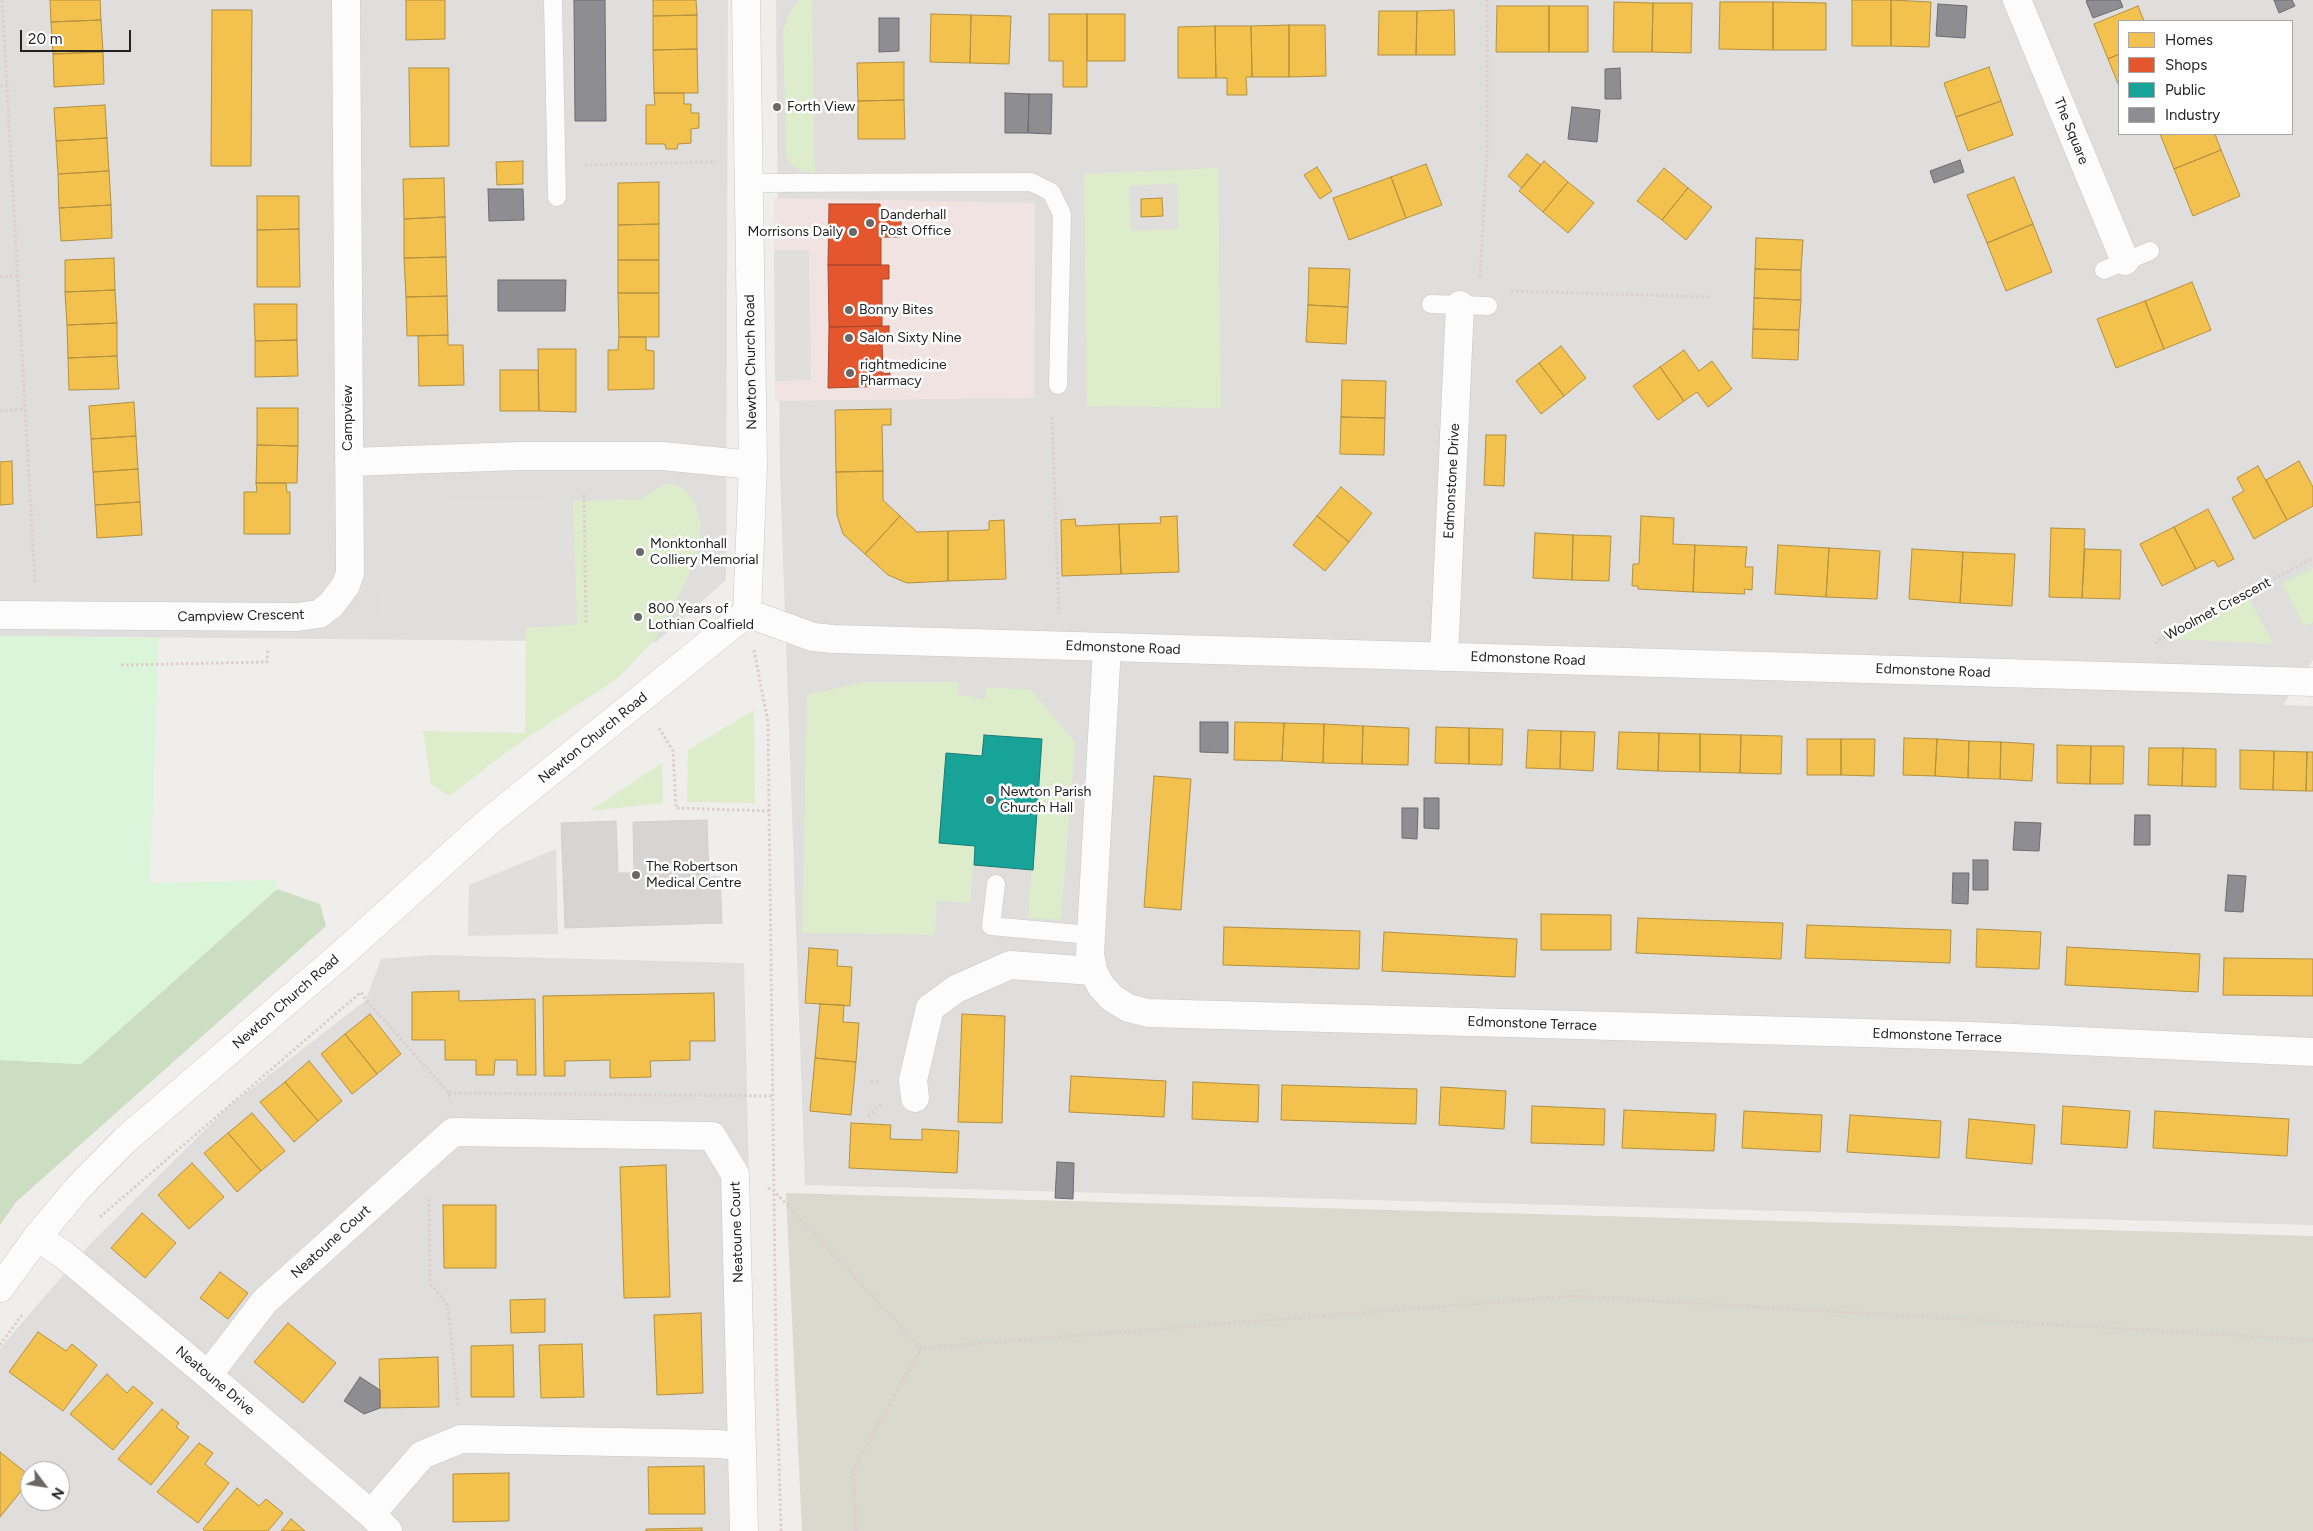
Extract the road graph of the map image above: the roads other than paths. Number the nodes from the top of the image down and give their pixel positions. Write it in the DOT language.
graph roads {
  1 [pos="346,0"];
  2 [pos="553,0"];
  3 [pos="746,0"];
  4 [pos="2017,0"];
  5 [pos="749,172"];
  6 [pos="557,197"];
  7 [pos="2150,251"];
  8 [pos="2114,266"];
  9 [pos="1476,302"];
  10 [pos="1431,304"];
  11 [pos="1058,385"];
  12 [pos="349,462"];
  13 [pos="753,465"];
  14 [pos="748,613"];
  15 [pos="0,615"];
  16 [pos="1107,647"];
  17 [pos="1444,657"];
  18 [pos="2313,682"];
  19 [pos="996,884"];
  20 [pos="1090,936"];
  21 [pos="1092,971"];
  22 [pos="2313,1052"];
  23 [pos="916,1098"];
  24 [pos="37,1237"];
  25 [pos="0,1288"];
  26 [pos="208,1375"];
  27 [pos="742,1447"];
  28 [pos="379,1522"];
  29 [pos="744,1531"];
  1 -- 12 [label="street, Campview"];
  2 -- 6 [label="lane"];
  3 -- 5 [label="street, Newton Church Road"];
  4 -- 8 [label="street, The Square"];
  5 -- 11 [label="lane"];
  5 -- 13 [label="street, Newton Church Road"];
  7 -- 8 [label="lane, The Square"];
  9 -- 10 [label="lane"];
  9 -- 17 [label="street, Edmonstone Drive"];
  12 -- 13 [label="street, Campview"];
  12 -- 15 [label="street, Campview Crescent"];
  13 -- 14 [label="street, Newton Church Road"];
  14 -- 16 [label="street, Edmonstone Road"];
  14 -- 24 [label="street, Newton Church Road"];
  16 -- 17 [label="street, Edmonstone Road"];
  16 -- 20 [label="street, Edmonstone Terrace"];
  17 -- 18 [label="street, Edmonstone Road"];
  19 -- 20 [label="lane"];
  20 -- 21 [label="street, Edmonstone Terrace"];
  21 -- 22 [label="street, Edmonstone Terrace"];
  21 -- 23 [label="street"];
  24 -- 25 [label="street, Newton Church Road"];
  24 -- 26 [label="street, Neatoune Drive"];
  26 -- 27 [label="street, Neatoune Court"];
  26 -- 28 [label="street, Neatoune Drive"];
  27 -- 28 [label="street"];
  27 -- 29 [label="street"];
}
